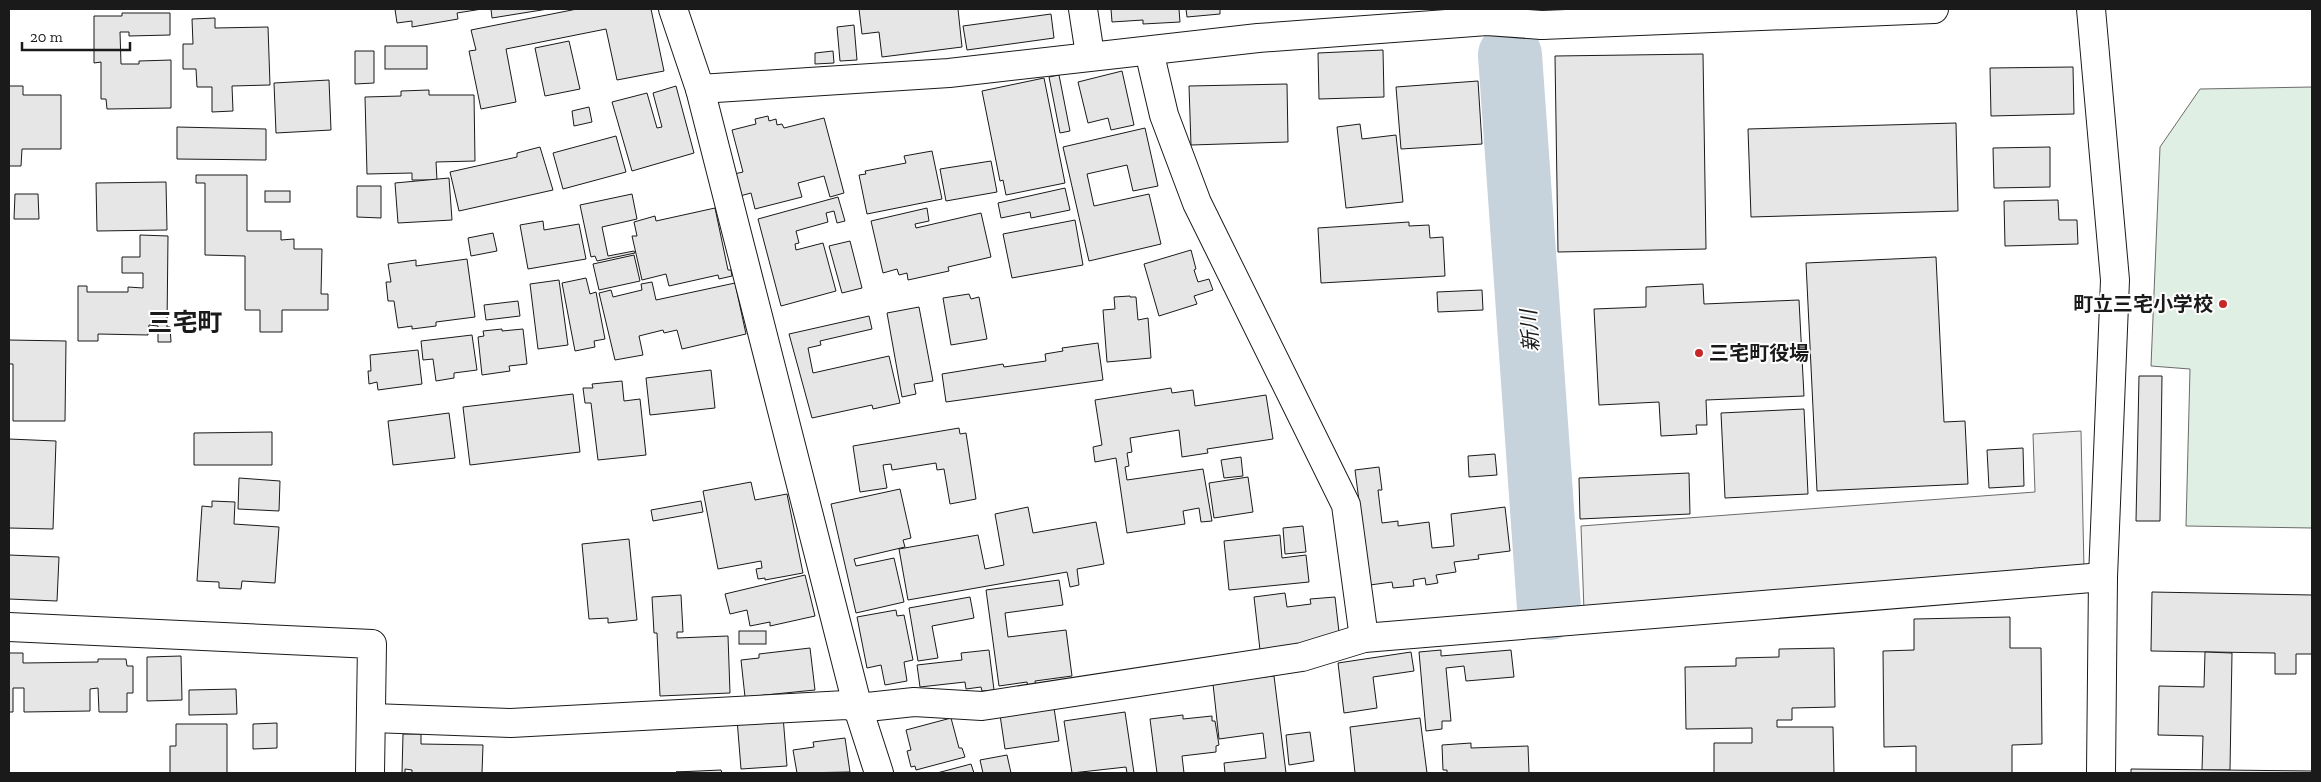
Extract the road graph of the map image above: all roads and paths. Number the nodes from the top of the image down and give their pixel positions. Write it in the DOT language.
graph roads {
  1 [pos="673,9"];
  2 [pos="1083,9"];
  3 [pos="1934,9"];
  4 [pos="2091,9"];
  5 [pos="1149,51"];
  6 [pos="1090,55"];
  7 [pos="700,89"];
  8 [pos="2103,577"];
  9 [pos="9,626"];
  10 [pos="1364,638"];
  11 [pos="858,708"];
  12 [pos="372,718"];
  13 [pos="370,773"];
  14 [pos="879,773"];
  15 [pos="2101,773"];
  1 -- 7 [label="street"];
  2 -- 6 [label="street"];
  3 -- 5 [label="street"];
  4 -- 8 [label="street"];
  5 -- 6 [label="street"];
  5 -- 10 [label="street"];
  6 -- 7 [label="street"];
  7 -- 11 [label="street"];
  8 -- 10 [label="street"];
  8 -- 15 [label="street"];
  9 -- 12 [label="street"];
  10 -- 11 [label="street"];
  11 -- 12 [label="street"];
  11 -- 14 [label="street"];
  12 -- 13 [label="street"];
}
